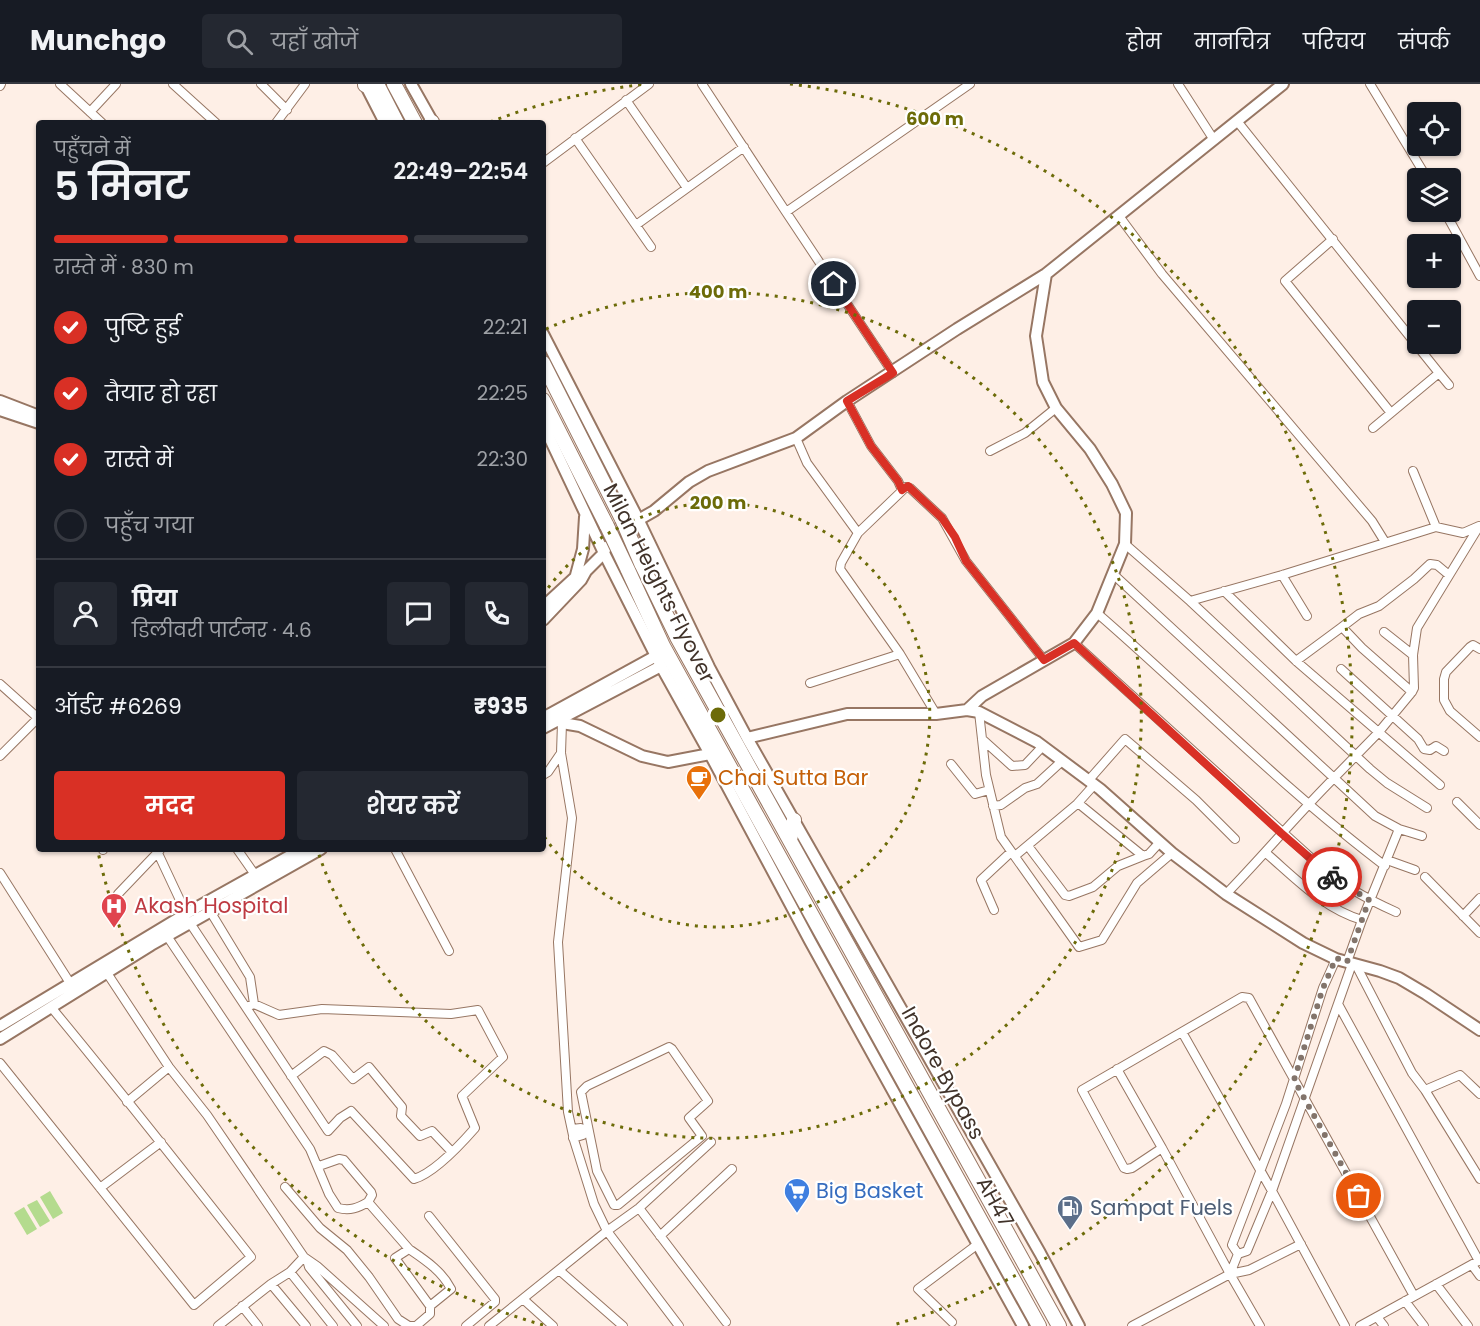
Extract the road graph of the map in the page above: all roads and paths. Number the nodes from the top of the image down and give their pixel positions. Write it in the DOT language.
graph roads {
  1 [pos="60,84"];
  2 [pos="116,84"];
  3 [pos="173,84"];
  4 [pos="261,84"];
  5 [pos="305,84"];
  6 [pos="365,84"];
  7 [pos="377,84"];
  8 [pos="394,84"];
  9 [pos="411,84"];
  10 [pos="649,84"];
  11 [pos="702,84"];
  12 [pos="970,84"];
  13 [pos="1178,84"];
  14 [pos="1282,84"];
  15 [pos="1370,84"];
  16 [pos="626,100"];
  17 [pos="287,110"];
  18 [pos="90,112"];
  19 [pos="99,120"];
  20 [pos="213,120"];
  21 [pos="279,120"];
  22 [pos="384,120"];
  23 [pos="395,120"];
  24 [pos="413,120"];
  25 [pos="430,120"];
  26 [pos="1237,121"];
  27 [pos="575,138"];
  28 [pos="1214,140"];
  29 [pos="744,147"];
  30 [pos="546,161"];
  31 [pos="1421,168"];
  32 [pos="687,188"];
  33 [pos="786,212"];
  34 [pos="1119,216"];
  35 [pos="1450,222"];
  36 [pos="636,225"];
  37 [pos="1333,239"];
  38 [pos="651,247"];
  39 [pos="1046,274"];
  40 [pos="1480,276"];
  41 [pos="546,340"];
  42 [pos="546,369"];
  43 [pos="893,373"];
  44 [pos="1440,373"];
  45 [pos="1449,385"];
  46 [pos="0,401"];
  47 [pos="847,401"];
  48 [pos="546,406"];
  49 [pos="1056,408"];
  50 [pos="0,410"];
  51 [pos="1391,413"];
  52 [pos="36,415"];
  53 [pos="36,422"];
  54 [pos="1373,428"];
  55 [pos="546,430"];
  56 [pos="796,438"];
  57 [pos="990,451"];
  58 [pos="1413,471"];
  59 [pos="902,490"];
  60 [pos="584,511"];
  61 [pos="654,511"];
  62 [pos="638,519"];
  63 [pos="1436,527"];
  64 [pos="1479,527"];
  65 [pos="644,531"];
  66 [pos="858,533"];
  67 [pos="1385,542"];
  68 [pos="1125,544"];
  69 [pos="604,553"];
  70 [pos="581,573"];
  71 [pos="1113,574"];
  72 [pos="1282,575"];
  73 [pos="1449,575"];
  74 [pos="1224,591"];
  75 [pos="1190,601"];
  76 [pos="546,604"];
  77 [pos="1097,613"];
  78 [pos="1307,616"];
  79 [pos="546,617"];
  80 [pos="1342,627"];
  81 [pos="1384,632"];
  82 [pos="1074,643"];
  83 [pos="1480,649"];
  84 [pos="900,654"];
  85 [pos="1413,656"];
  86 [pos="1044,660"];
  87 [pos="658,661"];
  88 [pos="1296,661"];
  89 [pos="1341,669"];
  90 [pos="810,683"];
  91 [pos="0,684"];
  92 [pos="1412,692"];
  93 [pos="967,710"];
  94 [pos="979,712"];
  95 [pos="936,714"];
  96 [pos="36,715"];
  97 [pos="1392,716"];
  98 [pos="552,719"];
  99 [pos="36,721"];
  100 [pos="1378,733"];
  101 [pos="1480,737"];
  102 [pos="747,738"];
  103 [pos="982,739"];
  104 [pos="1043,746"];
  105 [pos="1444,751"];
  106 [pos="561,753"];
  107 [pos="711,754"];
  108 [pos="0,756"];
  109 [pos="1356,756"];
  110 [pos="1062,761"];
  111 [pos="951,764"];
  112 [pos="546,773"];
  113 [pos="1334,778"];
  114 [pos="1091,783"];
  115 [pos="1440,785"];
  116 [pos="989,789"];
  117 [pos="1456,802"];
  118 [pos="1078,803"];
  119 [pos="1307,805"];
  120 [pos="993,806"];
  121 [pos="1427,808"];
  122 [pos="794,820"];
  123 [pos="1480,825"];
  124 [pos="1399,829"];
  125 [pos="1281,833"];
  126 [pos="1422,836"];
  127 [pos="1235,839"];
  128 [pos="790,840"];
  129 [pos="1160,842"];
  130 [pos="766,846"];
  131 [pos="1028,846"];
  132 [pos="156,852"];
  133 [pos="159,852"];
  134 [pos="239,852"];
  135 [pos="298,852"];
  136 [pos="315,852"];
  137 [pos="400,852"];
  138 [pos="1172,853"];
  139 [pos="1266,853"];
  140 [pos="1013,854"];
  141 [pos="1143,856"];
  142 [pos="1386,863"];
  143 [pos="1415,870"];
  144 [pos="0,873"];
  145 [pos="1425,877"];
  146 [pos="258,879"];
  147 [pos="792,879"];
  148 [pos="118,894"];
  149 [pos="1226,894"];
  150 [pos="1480,898"];
  151 [pos="1369,900"];
  152 [pos="994,910"];
  153 [pos="210,911"];
  154 [pos="1396,912"];
  155 [pos="1463,916"];
  156 [pos="188,918"];
  157 [pos="1362,920"];
  158 [pos="1480,933"];
  159 [pos="167,936"];
  160 [pos="148,941"];
  161 [pos="449,951"];
  162 [pos="1336,958"];
  163 [pos="1351,964"];
  164 [pos="107,973"];
  165 [pos="70,983"];
  166 [pos="254,1004"];
  167 [pos="1338,1004"];
  168 [pos="51,1007"];
  169 [pos="246,1007"];
  170 [pos="0,1026"];
  171 [pos="1480,1030"];
  172 [pos="1182,1032"];
  173 [pos="0,1039"];
  174 [pos="0,1063"];
  175 [pos="169,1067"];
  176 [pos="1117,1069"];
  177 [pos="291,1076"];
  178 [pos="1294,1080"];
  179 [pos="1425,1090"];
  180 [pos="1480,1094"];
  181 [pos="1304,1097"];
  182 [pos="127,1102"];
  183 [pos="587,1131"];
  184 [pos="572,1134"];
  185 [pos="161,1142"];
  186 [pos="711,1142"];
  187 [pos="1162,1148"];
  188 [pos="451,1151"];
  189 [pos="595,1165"];
  190 [pos="319,1166"];
  191 [pos="732,1169"];
  192 [pos="582,1170"];
  193 [pos="1260,1170"];
  194 [pos="1480,1179"];
  195 [pos="285,1187"];
  196 [pos="100,1188"];
  197 [pos="1272,1191"];
  198 [pos="368,1202"];
  199 [pos="639,1208"];
  200 [pos="429,1216"];
  201 [pos="607,1231"];
  202 [pos="660,1236"];
  203 [pos="978,1244"];
  204 [pos="1301,1244"];
  205 [pos="409,1249"];
  206 [pos="1238,1254"];
  207 [pos="305,1258"];
  208 [pos="1477,1262"];
  209 [pos="559,1270"];
  210 [pos="290,1272"];
  211 [pos="1230,1274"];
  212 [pos="1480,1276"];
  213 [pos="271,1284"];
  214 [pos="1436,1284"];
  215 [pos="1414,1296"];
  216 [pos="523,1299"];
  217 [pos="1405,1301"];
  218 [pos="242,1306"];
  219 [pos="430,1306"];
  220 [pos="1377,1317"];
  221 [pos="726,1322"];
  222 [pos="952,1322"];
  223 [pos="424,1324"];
  224 [pos="218,1326"];
  225 [pos="258,1326"];
  226 [pos="306,1326"];
  227 [pos="333,1326"];
  228 [pos="357,1326"];
  229 [pos="384,1326"];
  230 [pos="466,1326"];
  231 [pos="489,1326"];
  232 [pos="553,1326"];
  233 [pos="623,1326"];
  234 [pos="679,1326"];
  235 [pos="1023,1326"];
  236 [pos="1039,1326"];
  237 [pos="1059,1326"];
  238 [pos="1079,1326"];
  239 [pos="1132,1326"];
  240 [pos="1260,1326"];
  241 [pos="1344,1326"];
  242 [pos="1360,1326"];
  243 [pos="1384,1326"];
  244 [pos="1424,1326"];
  245 [pos="1468,1326"];
  1 -- 18 [label="street"];
  2 -- 18 [label="street"];
  3 -- 20 [label="street"];
  4 -- 17 [label="street"];
  5 -- 17 [label="street"];
  6 -- 22 [label="street"];
  7 -- 23 [label="highway"];
  8 -- 24 [label="highway"];
  9 -- 25 [label="street"];
  10 -- 16 [label="street"];
  11 -- 29 [label="street"];
  12 -- 33 [label="street"];
  13 -- 28 [label="street"];
  14 -- 26 [label="street"];
  15 -- 31 [label="street"];
  16 -- 27 [label="street"];
  16 -- 32 [label="street"];
  17 -- 21 [label="street"];
  18 -- 19 [label="street"];
  26 -- 28 [label="street"];
  26 -- 37 [label="street"];
  27 -- 30 [label="street"];
  27 -- 36 [label="street"];
  28 -- 34 [label="street"];
  29 -- 32 [label="street"];
  29 -- 33 [label="street"];
  32 -- 36 [label="street"];
  33 -- 43 [label="street"];
  34 -- 39 [label="street"];
  34 -- 67 [label="street"];
  35 -- 40 [label="street"];
  36 -- 38 [label="street"];
  37 -- 44 [label="street"];
  37 -- 51 [label="street"];
  39 -- 43 [label="street"];
  39 -- 49 [label="street"];
  41 -- 62 [label="street"];
  42 -- 128 [label="highway, Milan Heights Flyover, bridge"];
  43 -- 47 [label="street"];
  44 -- 45 [label="street"];
  44 -- 51 [label="street"];
  46 -- 52 [label="street"];
  47 -- 56 [label="street"];
  47 -- 59 [label="street"];
  48 -- 130 [label="highway, Milan Heights Flyover, bridge"];
  49 -- 57 [label="street"];
  49 -- 68 [label="street"];
  50 -- 53 [label="street"];
  51 -- 54 [label="street"];
  55 -- 60 [label="street"];
  56 -- 61 [label="street"];
  56 -- 66 [label="street"];
  58 -- 63 [label="street"];
  59 -- 66 [label="street"];
  59 -- 86 [label="street"];
  60 -- 69 [label="street"];
  60 -- 70 [label="street"];
  61 -- 62 [label="street"];
  61 -- 65 [label="street"];
  62 -- 65 [label="street"];
  62 -- 69 [label="street"];
  63 -- 64 [label="street"];
  63 -- 67 [label="street"];
  64 -- 73 [label="street"];
  65 -- 69 [label="street"];
  65 -- 102 [label="street"];
  66 -- 84 [label="street"];
  67 -- 72 [label="street"];
  68 -- 71 [label="street"];
  68 -- 75 [label="street"];
  69 -- 70 [label="street"];
  69 -- 87 [label="street"];
  70 -- 76 [label="street"];
  70 -- 79 [label="street"];
  71 -- 77 [label="street"];
  71 -- 113 [label="street"];
  72 -- 74 [label="street"];
  72 -- 78 [label="street"];
  73 -- 80 [label="street"];
  73 -- 85 [label="street"];
  74 -- 75 [label="street"];
  74 -- 88 [label="street"];
  75 -- 109 [label="street"];
  77 -- 82 [label="street"];
  77 -- 119 [label="street"];
  80 -- 88 [label="street"];
  80 -- 92 [label="street"];
  81 -- 85 [label="street"];
  82 -- 86 [label="street"];
  82 -- 125 [label="street"];
  83 -- 101 [label="street"];
  84 -- 90 [label="street"];
  84 -- 95 [label="street"];
  85 -- 92 [label="street"];
  86 -- 93 [label="street"];
  87 -- 98 [label="street"];
  87 -- 107 [label="street"];
  88 -- 100 [label="street"];
  89 -- 97 [label="street"];
  91 -- 96 [label="street"];
  92 -- 97 [label="street"];
  93 -- 94 [label="street"];
  93 -- 95 [label="street"];
  94 -- 103 [label="street"];
  94 -- 104 [label="street"];
  95 -- 102 [label="street"];
  97 -- 100 [label="street"];
  97 -- 105 [label="street"];
  98 -- 106 [label="street"];
  98 -- 107 [label="street"];
  99 -- 108 [label="street"];
  100 -- 109 [label="street"];
  100 -- 115 [label="street"];
  102 -- 122 [label="street"];
  103 -- 104 [label="street"];
  103 -- 116 [label="street"];
  104 -- 110 [label="street"];
  106 -- 112 [label="street"];
  106 -- 184 [label="street"];
  107 -- 130 [label="street"];
  109 -- 113 [label="street"];
  109 -- 121 [label="street"];
  110 -- 114 [label="street"];
  110 -- 120 [label="street"];
  111 -- 116 [label="street"];
  113 -- 119 [label="street"];
  113 -- 124 [label="street"];
  114 -- 118 [label="street"];
  114 -- 127 [label="street"];
  114 -- 129 [label="street"];
  116 -- 120 [label="street"];
  117 -- 123 [label="street"];
  118 -- 131 [label="street"];
  118 -- 141 [label="street"];
  119 -- 125 [label="street"];
  119 -- 142 [label="street"];
  120 -- 140 [label="street"];
  122 -- 128 [label="highway"];
  122 -- 238 [label="street"];
  124 -- 126 [label="street"];
  124 -- 142 [label="street"];
  125 -- 139 [label="street"];
  125 -- 151 [label="street"];
  128 -- 237 [label="highway, Indore Bypass"];
  129 -- 138 [label="street"];
  129 -- 141 [label="street"];
  130 -- 147 [label="highway, Milan Heights Flyover"];
  130 -- 203 [label="street"];
  131 -- 140 [label="street"];
  131 -- 141 [label="street"];
  132 -- 148 [label="street"];
  133 -- 156 [label="street"];
  134 -- 146 [label="street"];
  135 -- 146 [label="street"];
  136 -- 146 [label="street"];
  137 -- 161 [label="street"];
  138 -- 140 [label="street"];
  138 -- 149 [label="street"];
  139 -- 149 [label="street"];
  139 -- 157 [label="street"];
  140 -- 152 [label="street"];
  142 -- 143 [label="street"];
  142 -- 151 [label="street"];
  144 -- 165 [label="street"];
  145 -- 155 [label="street"];
  146 -- 153 [label="street"];
  146 -- 156 [label="street"];
  147 -- 236 [label="highway, AH47"];
  149 -- 162 [label="street"];
  150 -- 155 [label="street"];
  151 -- 154 [label="street"];
  151 -- 157 [label="street"];
  153 -- 156 [label="street"];
  153 -- 166 [label="street"];
  155 -- 158 [label="street"];
  156 -- 159 [label="street"];
  156 -- 160 [label="street"];
  156 -- 169 [label="street"];
  157 -- 163 [label="street"];
  159 -- 160 [label="street"];
  159 -- 190 [label="street"];
  160 -- 164 [label="street"];
  160 -- 165 [label="street"];
  162 -- 163 [label="street"];
  162 -- 178 [label="street"];
  163 -- 167 [label="street"];
  163 -- 171 [label="street"];
  163 -- 179 [label="street"];
  164 -- 168 [label="street"];
  164 -- 175 [label="street"];
  165 -- 170 [label="street"];
  166 -- 169 [label="street"];
  166 -- 188 [label="street"];
  167 -- 181 [label="street"];
  167 -- 208 [label="street"];
  168 -- 173 [label="street"];
  168 -- 182 [label="street"];
  169 -- 177 [label="street"];
  172 -- 176 [label="street"];
  172 -- 178 [label="street"];
  172 -- 193 [label="street"];
  174 -- 196 [label="street"];
  175 -- 182 [label="street"];
  175 -- 207 [label="street"];
  176 -- 187 [label="street"];
  176 -- 187 [label="street"];
  177 -- 188 [label="street"];
  177 -- 188 [label="street"];
  178 -- 181 [label="street"];
  178 -- 193 [label="street"];
  179 -- 180 [label="street"];
  179 -- 194 [label="street"];
  181 -- 197 [label="street"];
  181 -- 215 [label="street"];
  182 -- 185 [label="street"];
  183 -- 184 [label="street"];
  183 -- 189 [label="street"];
  183 -- 189 [label="street"];
  184 -- 192 [label="street"];
  185 -- 196 [label="street"];
  185 -- 196 [label="street"];
  186 -- 199 [label="street"];
  187 -- 211 [label="street"];
  189 -- 192 [label="street"];
  190 -- 198 [label="street"];
  190 -- 198 [label="street"];
  191 -- 202 [label="street"];
  192 -- 201 [label="street"];
  193 -- 197 [label="street"];
  193 -- 206 [label="street"];
  195 -- 223 [label="street"];
  197 -- 204 [label="street"];
  197 -- 206 [label="street"];
  198 -- 205 [label="street"];
  199 -- 201 [label="street"];
  199 -- 202 [label="street"];
  200 -- 230 [label="street"];
  201 -- 209 [label="street"];
  201 -- 234 [label="street"];
  202 -- 221 [label="street"];
  203 -- 222 [label="street"];
  203 -- 235 [label="street"];
  204 -- 211 [label="street"];
  204 -- 241 [label="street"];
  205 -- 219 [label="street"];
  205 -- 219 [label="street"];
  206 -- 211 [label="street"];
  207 -- 210 [label="street"];
  207 -- 228 [label="street"];
  207 -- 229 [label="street"];
  208 -- 212 [label="street"];
  208 -- 214 [label="street"];
  209 -- 216 [label="street"];
  209 -- 233 [label="street"];
  210 -- 213 [label="street"];
  210 -- 227 [label="street"];
  211 -- 239 [label="street"];
  211 -- 240 [label="street"];
  213 -- 218 [label="street"];
  213 -- 226 [label="street"];
  214 -- 215 [label="street"];
  214 -- 245 [label="street"];
  215 -- 217 [label="street"];
  216 -- 231 [label="street"];
  216 -- 232 [label="street"];
  217 -- 220 [label="street"];
  217 -- 244 [label="street"];
  218 -- 224 [label="street"];
  218 -- 225 [label="street"];
  219 -- 223 [label="street"];
  220 -- 242 [label="street"];
  220 -- 243 [label="street"];
}
